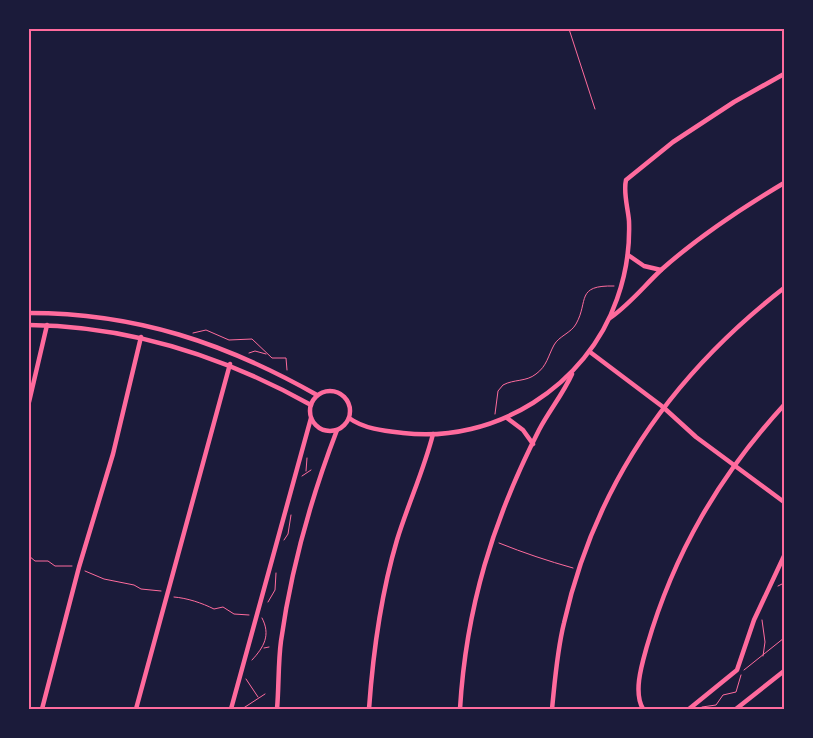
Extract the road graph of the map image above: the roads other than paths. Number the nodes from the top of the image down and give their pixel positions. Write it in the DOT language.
graph roads {
  1 [pos="784,74"];
  2 [pos="784,183"];
  3 [pos="628,255"];
  4 [pos="661,270"];
  5 [pos="784,288"];
  6 [pos="29,313"];
  7 [pos="610,318"];
  8 [pos="29,325"];
  9 [pos="47,325"];
  10 [pos="141,337"];
  11 [pos="590,352"];
  12 [pos="230,364"];
  13 [pos="574,370"];
  14 [pos="318,395"];
  15 [pos="29,402"];
  16 [pos="310,404"];
  17 [pos="784,406"];
  18 [pos="663,407"];
  19 [pos="311,418"];
  20 [pos="349,418"];
  21 [pos="507,418"];
  22 [pos="337,430"];
  23 [pos="433,434"];
  24 [pos="533,444"];
  25 [pos="734,466"];
  26 [pos="784,502"];
  27 [pos="784,556"];
  28 [pos="784,671"];
  29 [pos="42,709"];
  30 [pos="136,709"];
  31 [pos="231,709"];
  32 [pos="277,709"];
  33 [pos="369,709"];
  34 [pos="460,709"];
  35 [pos="552,709"];
  36 [pos="643,709"];
  37 [pos="689,709"];
  38 [pos="736,709"];
  1 -- 3 [label="street"];
  2 -- 4 [label="street"];
  3 -- 4 [label="street"];
  3 -- 7 [label="street"];
  4 -- 7 [label="street"];
  5 -- 18 [label="street"];
  6 -- 14 [label="street"];
  7 -- 11 [label="street"];
  8 -- 9 [label="street"];
  9 -- 10 [label="street"];
  9 -- 15 [label="street"];
  10 -- 12 [label="street"];
  10 -- 29 [label="street"];
  11 -- 13 [label="street"];
  11 -- 18 [label="street"];
  12 -- 16 [label="street"];
  12 -- 30 [label="street"];
  13 -- 21 [label="street"];
  13 -- 24 [label="street"];
  14 -- 16 [label="street"];
  14 -- 20 [label="street"];
  16 -- 19 [label="street"];
  17 -- 25 [label="street"];
  18 -- 25 [label="street"];
  18 -- 35 [label="street"];
  19 -- 22 [label="street"];
  19 -- 31 [label="street"];
  20 -- 22 [label="street"];
  20 -- 23 [label="street"];
  21 -- 23 [label="street"];
  21 -- 24 [label="street"];
  22 -- 32 [label="street"];
  23 -- 33 [label="street"];
  24 -- 34 [label="street"];
  25 -- 26 [label="street"];
  25 -- 36 [label="street"];
  27 -- 37 [label="street"];
  28 -- 38 [label="street"];
}
